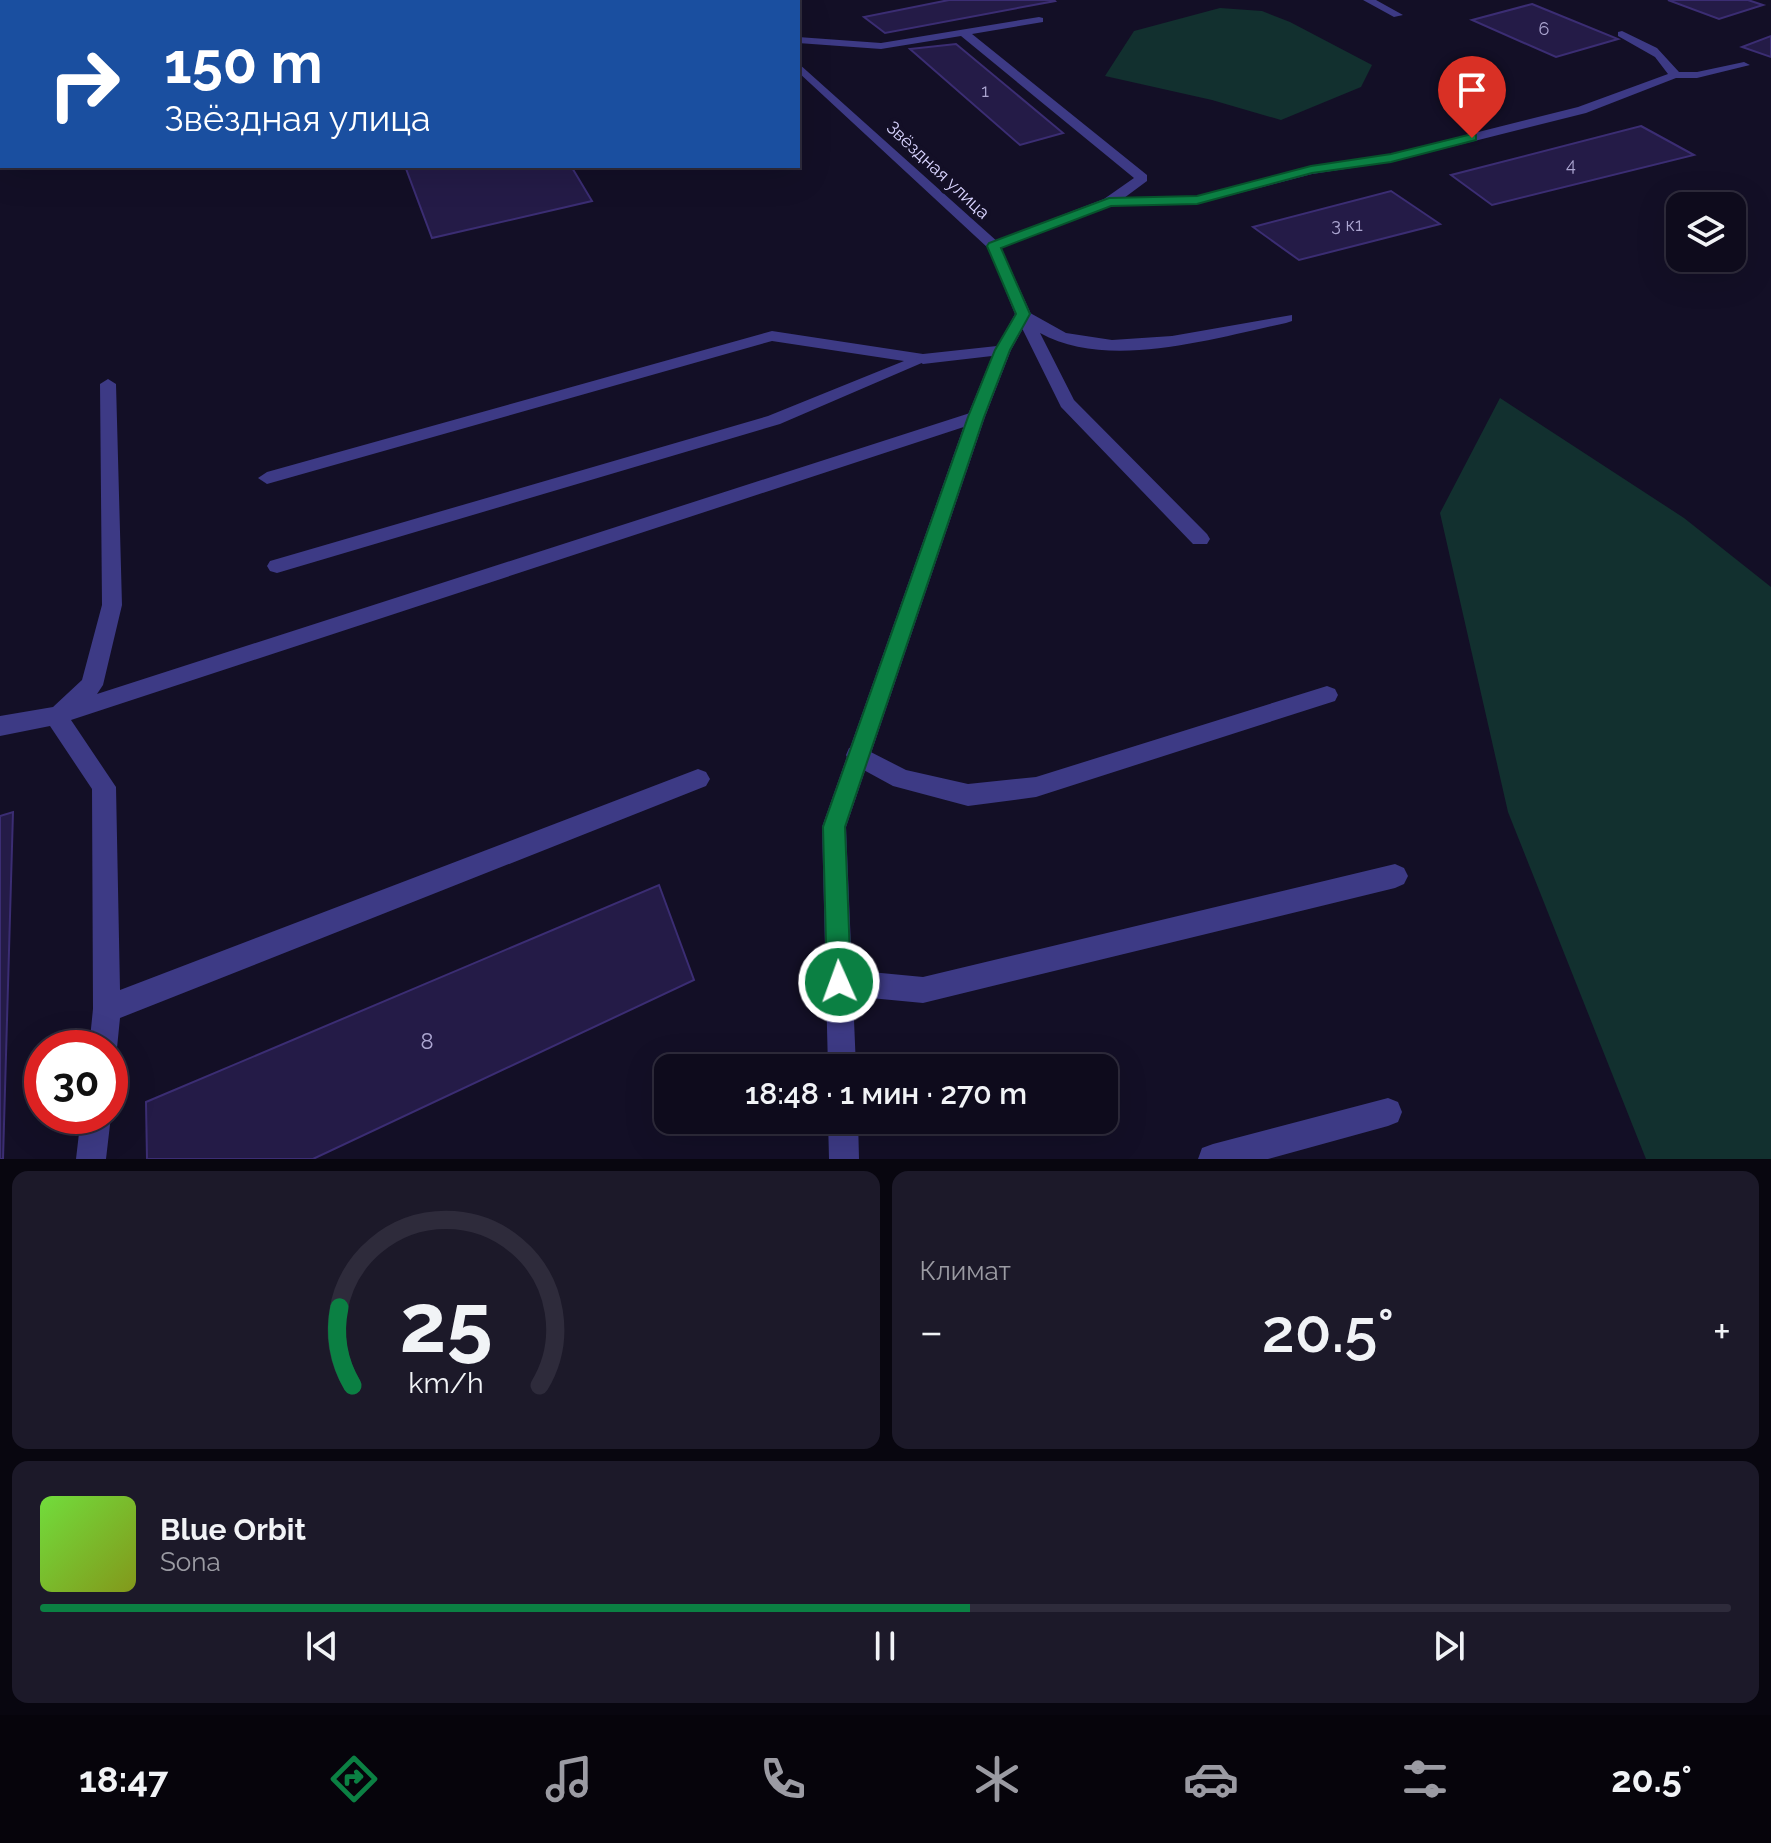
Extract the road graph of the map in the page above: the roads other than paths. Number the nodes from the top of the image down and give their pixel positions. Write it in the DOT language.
graph roads {
  1 [pos="1368,0"];
  2 [pos="1398,15"];
  3 [pos="1039,20"];
  4 [pos="961,31"];
  5 [pos="1622,34"];
  6 [pos="800,40"];
  7 [pos="1744,65"];
  8 [pos="800,68"];
  9 [pos="1675,75"];
  10 [pos="1109,202"];
  11 [pos="994,246"];
  12 [pos="1023,314"];
  13 [pos="1286,318"];
  14 [pos="1003,350"];
  15 [pos="923,359"];
  16 [pos="108,384"];
  17 [pos="976,417"];
  18 [pos="267,478"];
  19 [pos="1200,539"];
  20 [pos="277,566"];
  21 [pos="1327,695"];
  22 [pos="55,716"];
  23 [pos="0,726"];
  24 [pos="857,755"];
  25 [pos="698,779"];
  26 [pos="1395,876"];
  27 [pos="839,982"];
  28 [pos="107,1009"];
  29 [pos="105,1030"];
  30 [pos="842,1054"];
  31 [pos="1388,1112"];
  32 [pos="94,1134"];
  33 [pos="843,1134"];
  34 [pos="91,1159"];
  35 [pos="844,1159"];
  36 [pos="1213,1159"];
  1 -- 2 [label="street"];
  3 -- 4 [label="street"];
  4 -- 6 [label="street"];
  4 -- 10 [label="street"];
  5 -- 9 [label="street"];
  7 -- 9 [label="street, Звёздная улица"];
  8 -- 11 [label="street, Звёздная улица"];
  9 -- 10 [label="street, Звёздная улица"];
  10 -- 11 [label="street, Звёздная улица"];
  11 -- 12 [label="street"];
  12 -- 13 [label="street"];
  12 -- 14 [label="street"];
  12 -- 19 [label="street"];
  14 -- 15 [label="street"];
  14 -- 17 [label="street"];
  15 -- 18 [label="street"];
  15 -- 20 [label="street"];
  16 -- 22 [label="street"];
  17 -- 22 [label="street"];
  17 -- 24 [label="street"];
  21 -- 24 [label="street"];
  22 -- 23 [label="street"];
  22 -- 28 [label="street"];
  24 -- 27 [label="street"];
  25 -- 28 [label="street"];
  26 -- 27 [label="street"];
  27 -- 30 [label="street"];
  28 -- 29 [label="street"];
  31 -- 36 [label="street"];
  32 -- 34 [label="street"];
  33 -- 35 [label="street"];
}
